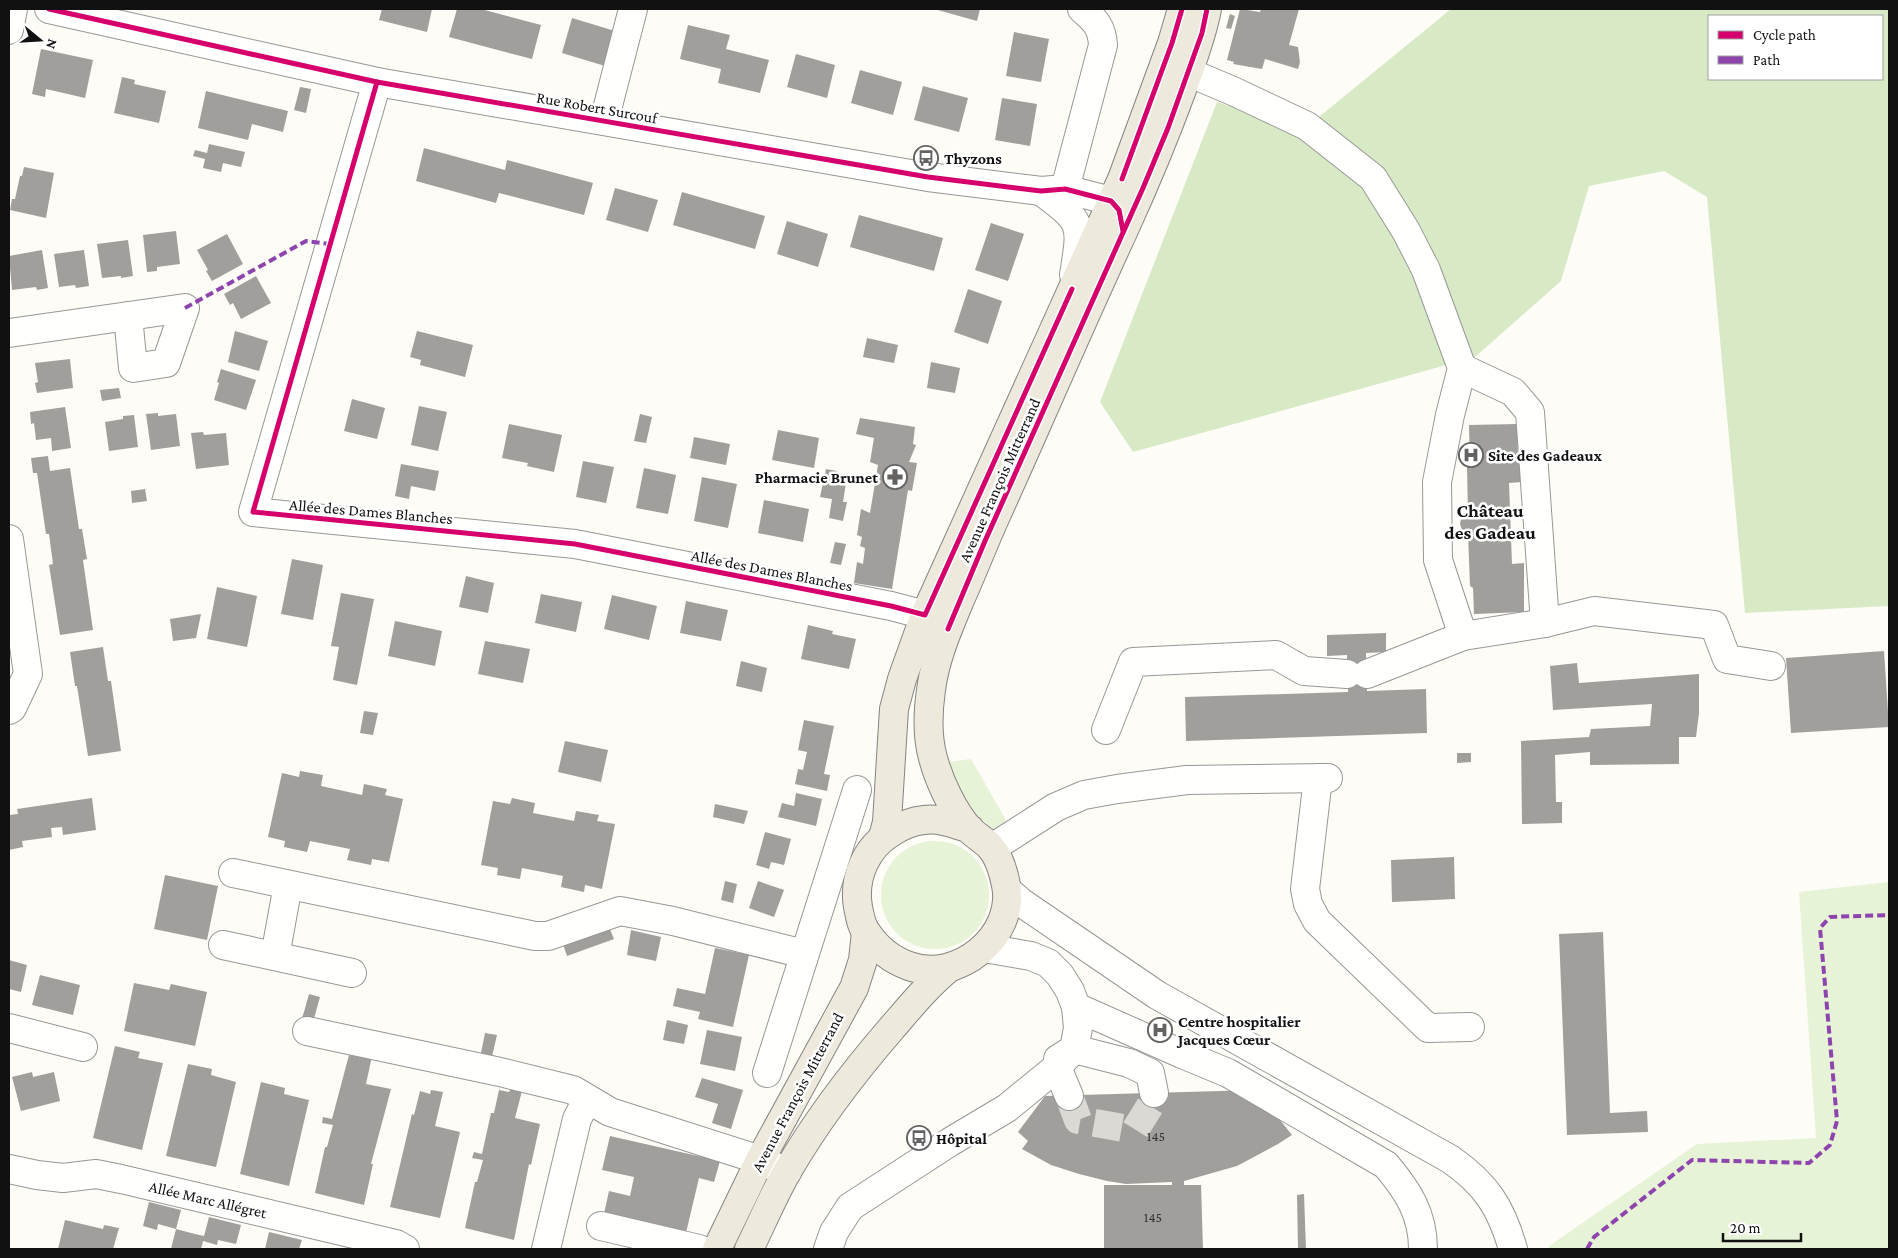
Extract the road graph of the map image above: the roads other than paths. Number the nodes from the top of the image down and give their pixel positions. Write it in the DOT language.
graph roads {
  1 [pos="13,9"];
  2 [pos="49,9"];
  3 [pos="633,9"];
  4 [pos="1082,9"];
  5 [pos="1182,9"];
  6 [pos="1206,9"];
  7 [pos="9,30"];
  8 [pos="1188,72"];
  9 [pos="377,82"];
  10 [pos="604,121"];
  11 [pos="1053,190"];
  12 [pos="1111,201"];
  13 [pos="1123,231"];
  14 [pos="1072,289"];
  15 [pos="128,316"];
  16 [pos="9,333"];
  17 [pos="1462,368"];
  18 [pos="9,540"];
  19 [pos="925,615"];
  20 [pos="1545,623"];
  21 [pos="1464,636"];
  22 [pos="1771,666"];
  23 [pos="9,710"];
  24 [pos="1106,730"];
  25 [pos="857,790"];
  26 [pos="970,830"];
  27 [pos="883,837"];
  28 [pos="992,848"];
  29 [pos="832,867"];
  30 [pos="233,873"];
  31 [pos="859,875"];
  32 [pos="288,885"];
  33 [pos="1007,890"];
  34 [pos="866,932"];
  35 [pos="223,945"];
  36 [pos="984,948"];
  37 [pos="804,954"];
  38 [pos="275,956"];
  39 [pos="949,968"];
  40 [pos="352,974"];
  41 [pos="1157,995"];
  42 [pos="1076,1007"];
  43 [pos="1470,1027"];
  44 [pos="9,1028"];
  45 [pos="307,1031"];
  46 [pos="83,1047"];
  47 [pos="1066,1058"];
  48 [pos="767,1073"];
  49 [pos="1228,1073"];
  50 [pos="1154,1093"];
  51 [pos="1069,1096"];
  52 [pos="587,1100"];
  53 [pos="760,1160"];
  54 [pos="9,1169"];
  55 [pos="787,1172"];
  56 [pos="601,1226"];
  57 [pos="405,1249"];
  58 [pos="546,1249"];
  59 [pos="699,1249"];
  60 [pos="717,1249"];
  61 [pos="749,1249"];
  62 [pos="828,1249"];
  63 [pos="1423,1249"];
  64 [pos="1513,1249"];
  1 -- 7 [label="street"];
  2 -- 9 [label="street, Rue Robert Surcouf"];
  3 -- 10 [label="street"];
  4 -- 11 [label="street"];
  5 -- 12 [label="main road, Avenue François Mitterrand"];
  6 -- 8 [label="main road, Avenue François Mitterrand"];
  8 -- 13 [label="main road, Avenue François Mitterrand"];
  8 -- 17 [label="street"];
  9 -- 10 [label="street, Rue Robert Surcouf"];
  9 -- 19 [label="street, Allée des Dames Blanches"];
  10 -- 11 [label="street, Rue Robert Surcouf"];
  11 -- 12 [label="street, Rue Robert Surcouf"];
  11 -- 14 [label="street"];
  12 -- 13 [label="street"];
  12 -- 14 [label="main road, Avenue François Mitterrand"];
  13 -- 26 [label="main road, Avenue François Mitterrand"];
  14 -- 19 [label="main road, Avenue François Mitterrand"];
  15 -- 16 [label="street"];
  17 -- 20 [label="street"];
  17 -- 21 [label="street"];
  18 -- 23 [label="street"];
  19 -- 27 [label="main road, Avenue François Mitterrand"];
  20 -- 21 [label="street"];
  20 -- 22 [label="street"];
  21 -- 24 [label="street"];
  25 -- 29 [label="street"];
  26 -- 27 [label="main road"];
  26 -- 28 [label="main road"];
  27 -- 31 [label="main road"];
  28 -- 33 [label="main road"];
  28 -- 43 [label="street"];
  29 -- 31 [label="street"];
  29 -- 37 [label="street"];
  30 -- 32 [label="street"];
  31 -- 34 [label="main road"];
  32 -- 37 [label="street"];
  32 -- 38 [label="street"];
  33 -- 36 [label="main road"];
  33 -- 41 [label="street"];
  34 -- 39 [label="main road"];
  34 -- 53 [label="main road, Avenue François Mitterrand"];
  35 -- 38 [label="street"];
  36 -- 39 [label="main road"];
  36 -- 42 [label="street"];
  37 -- 48 [label="street"];
  38 -- 40 [label="street"];
  39 -- 55 [label="main road, Avenue François Mitterrand"];
  41 -- 49 [label="street"];
  41 -- 64 [label="street"];
  42 -- 47 [label="street"];
  42 -- 49 [label="street"];
  44 -- 46 [label="street"];
  45 -- 52 [label="street"];
  47 -- 50 [label="street"];
  47 -- 51 [label="street"];
  47 -- 62 [label="street"];
  49 -- 63 [label="street"];
  52 -- 53 [label="street"];
  52 -- 58 [label="street"];
  53 -- 55 [label="street"];
  53 -- 60 [label="main road, Avenue François Mitterrand"];
  54 -- 57 [label="street, Allée Marc Allégret"];
  55 -- 61 [label="main road, Avenue François Mitterrand"];
  56 -- 59 [label="street"];
}
